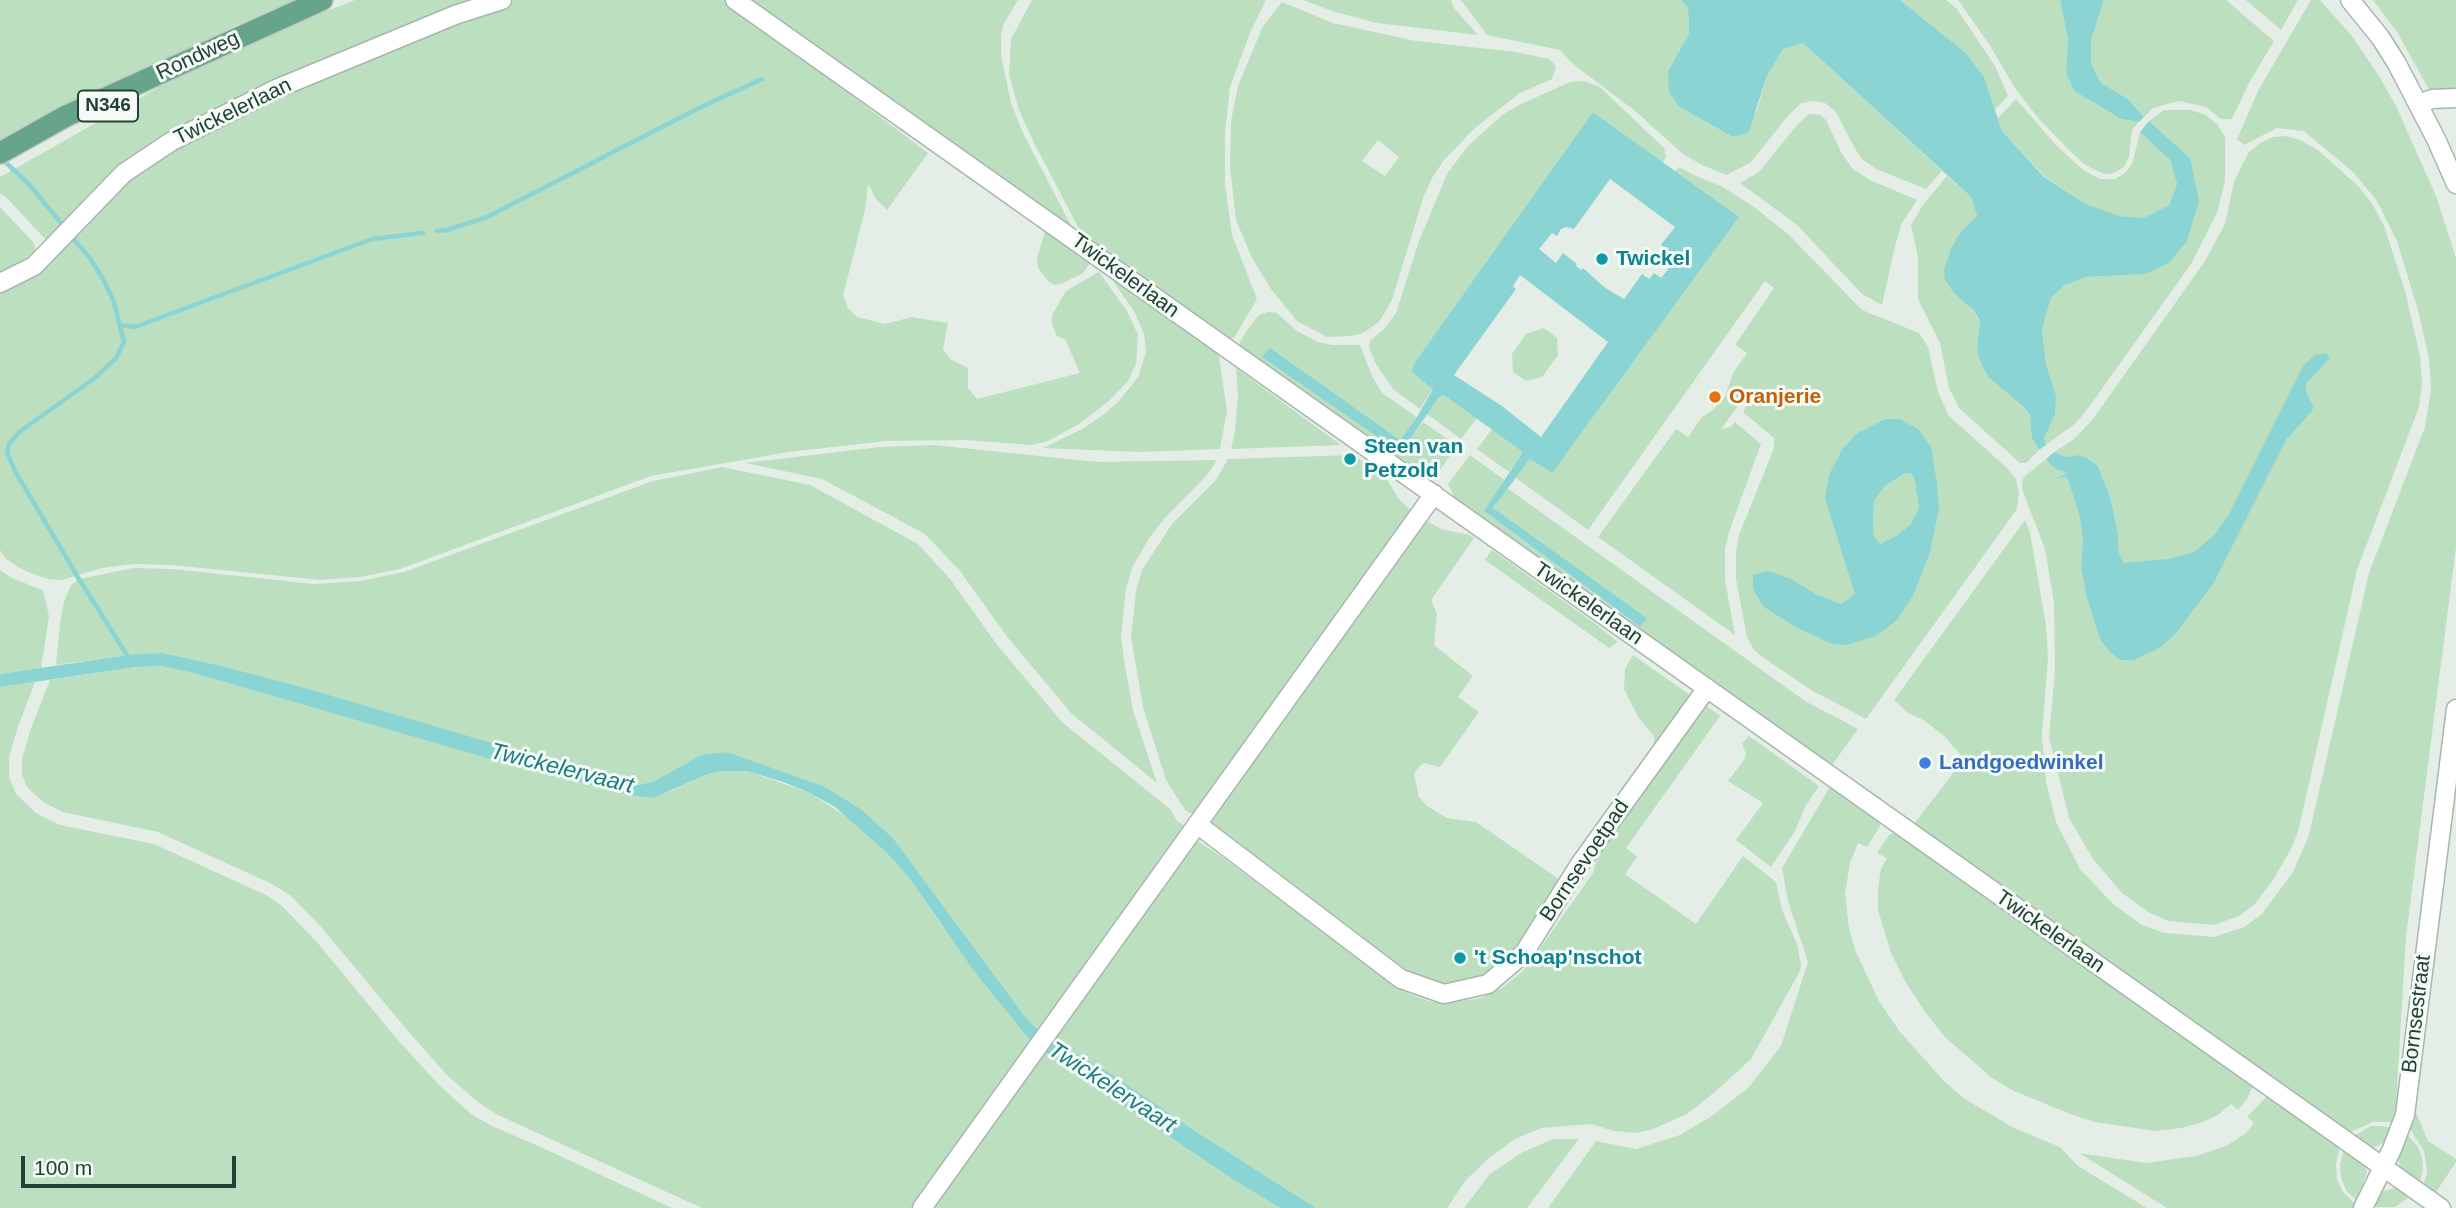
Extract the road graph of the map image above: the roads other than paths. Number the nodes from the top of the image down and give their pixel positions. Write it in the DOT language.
graph roads {
  1 [pos="322,0"];
  2 [pos="502,0"];
  3 [pos="735,0"];
  4 [pos="2350,0"];
  5 [pos="217,47"];
  6 [pos="2456,97"];
  7 [pos="2419,104"];
  8 [pos="0,153"];
  9 [pos="0,168"];
  10 [pos="2456,184"];
  11 [pos="0,283"];
  12 [pos="1434,494"];
  13 [pos="1707,688"];
  14 [pos="2456,709"];
  15 [pos="1197,824"];
  16 [pos="2383,1168"];
  17 [pos="922,1208"];
  18 [pos="2362,1208"];
  19 [pos="2441,1208"];
  1 -- 5 [label="main road, Rondweg / N346"];
  2 -- 11 [label="street, Twickelerlaan"];
  3 -- 12 [label="street, Twickelerlaan"];
  4 -- 7 [label="street"];
  5 -- 8 [label="main road, Rondweg / N346"];
  5 -- 9 [label="main road, N346"];
  6 -- 7 [label="street"];
  7 -- 10 [label="street"];
  12 -- 13 [label="street, Twickelerlaan"];
  12 -- 15 [label="street"];
  13 -- 15 [label="street, Bornsevoetpad"];
  13 -- 16 [label="street, Twickelerlaan"];
  14 -- 16 [label="street, Bornsestraat"];
  15 -- 17 [label="street"];
  16 -- 18 [label="street, Bornsestraat"];
  16 -- 19 [label="street, Twickelerlaan"];
}
